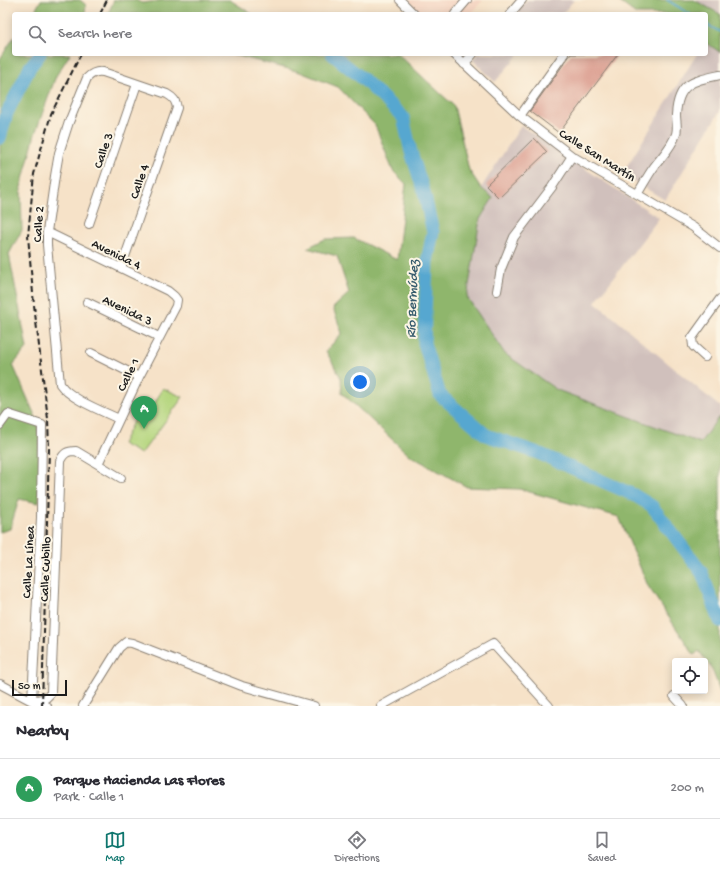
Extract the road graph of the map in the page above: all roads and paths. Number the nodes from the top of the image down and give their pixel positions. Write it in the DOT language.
graph roads {
  1 [pos="400,0"];
  2 [pos="467,0"];
  3 [pos="522,0"];
  4 [pos="412,12"];
  5 [pos="457,12"];
  6 [pos="512,12"];
  7 [pos="456,56"];
  8 [pos="471,56"];
  9 [pos="563,56"];
  10 [pos="464,64"];
  11 [pos="720,75"];
  12 [pos="137,84"];
  13 [pos="520,116"];
  14 [pos="572,156"];
  15 [pos="638,193"];
  16 [pos="89,224"];
  17 [pos="48,232"];
  18 [pos="718,243"];
  19 [pos="120,268"];
  20 [pos="497,291"];
  21 [pos="174,296"];
  22 [pos="720,299"];
  23 [pos="87,302"];
  24 [pos="159,337"];
  25 [pos="91,353"];
  26 [pos="705,357"];
  27 [pos="139,377"];
  28 [pos="119,419"];
  29 [pos="0,425"];
  30 [pos="98,464"];
  31 [pos="121,478"];
  32 [pos="0,684"];
  33 [pos="674,696"];
  34 [pos="32,701"];
  35 [pos="47,706"];
  36 [pos="83,706"];
  37 [pos="314,706"];
  38 [pos="381,706"];
  39 [pos="549,706"];
  40 [pos="683,706"];
  1 -- 4 [label="street"];
  2 -- 5 [label="street"];
  3 -- 6 [label="street"];
  7 -- 10 [label="street, Calle San Martín"];
  8 -- 10 [label="street"];
  9 -- 13 [label="street"];
  10 -- 13 [label="street, Calle San Martín"];
  11 -- 15 [label="street"];
  12 -- 16 [label="street, Calle 3"];
  12 -- 17 [label="street, Calle 2"];
  12 -- 19 [label="street, Calle 4"];
  13 -- 14 [label="street, Calle San Martín"];
  14 -- 15 [label="street, Calle San Martín"];
  14 -- 20 [label="street"];
  15 -- 18 [label="street, Calle San Martín"];
  17 -- 19 [label="street, Avenida 4"];
  17 -- 28 [label="street, Calle 2"];
  19 -- 21 [label="street, Avenida 4"];
  21 -- 24 [label="street, Calle 1"];
  22 -- 26 [label="street"];
  23 -- 24 [label="street, Avenida 3"];
  24 -- 27 [label="street, Calle 1"];
  25 -- 27 [label="street"];
  27 -- 28 [label="street, Calle 1"];
  28 -- 30 [label="street, Calle 1"];
  29 -- 34 [label="street, Calle La Línea"];
  30 -- 31 [label="street, Calle Cubillo"];
  30 -- 34 [label="street, Calle Cubillo"];
  32 -- 34 [label="street"];
  33 -- 40 [label="street"];
  34 -- 35 [label="street"];
  36 -- 37 [label="street"];
  38 -- 39 [label="street"];
}
